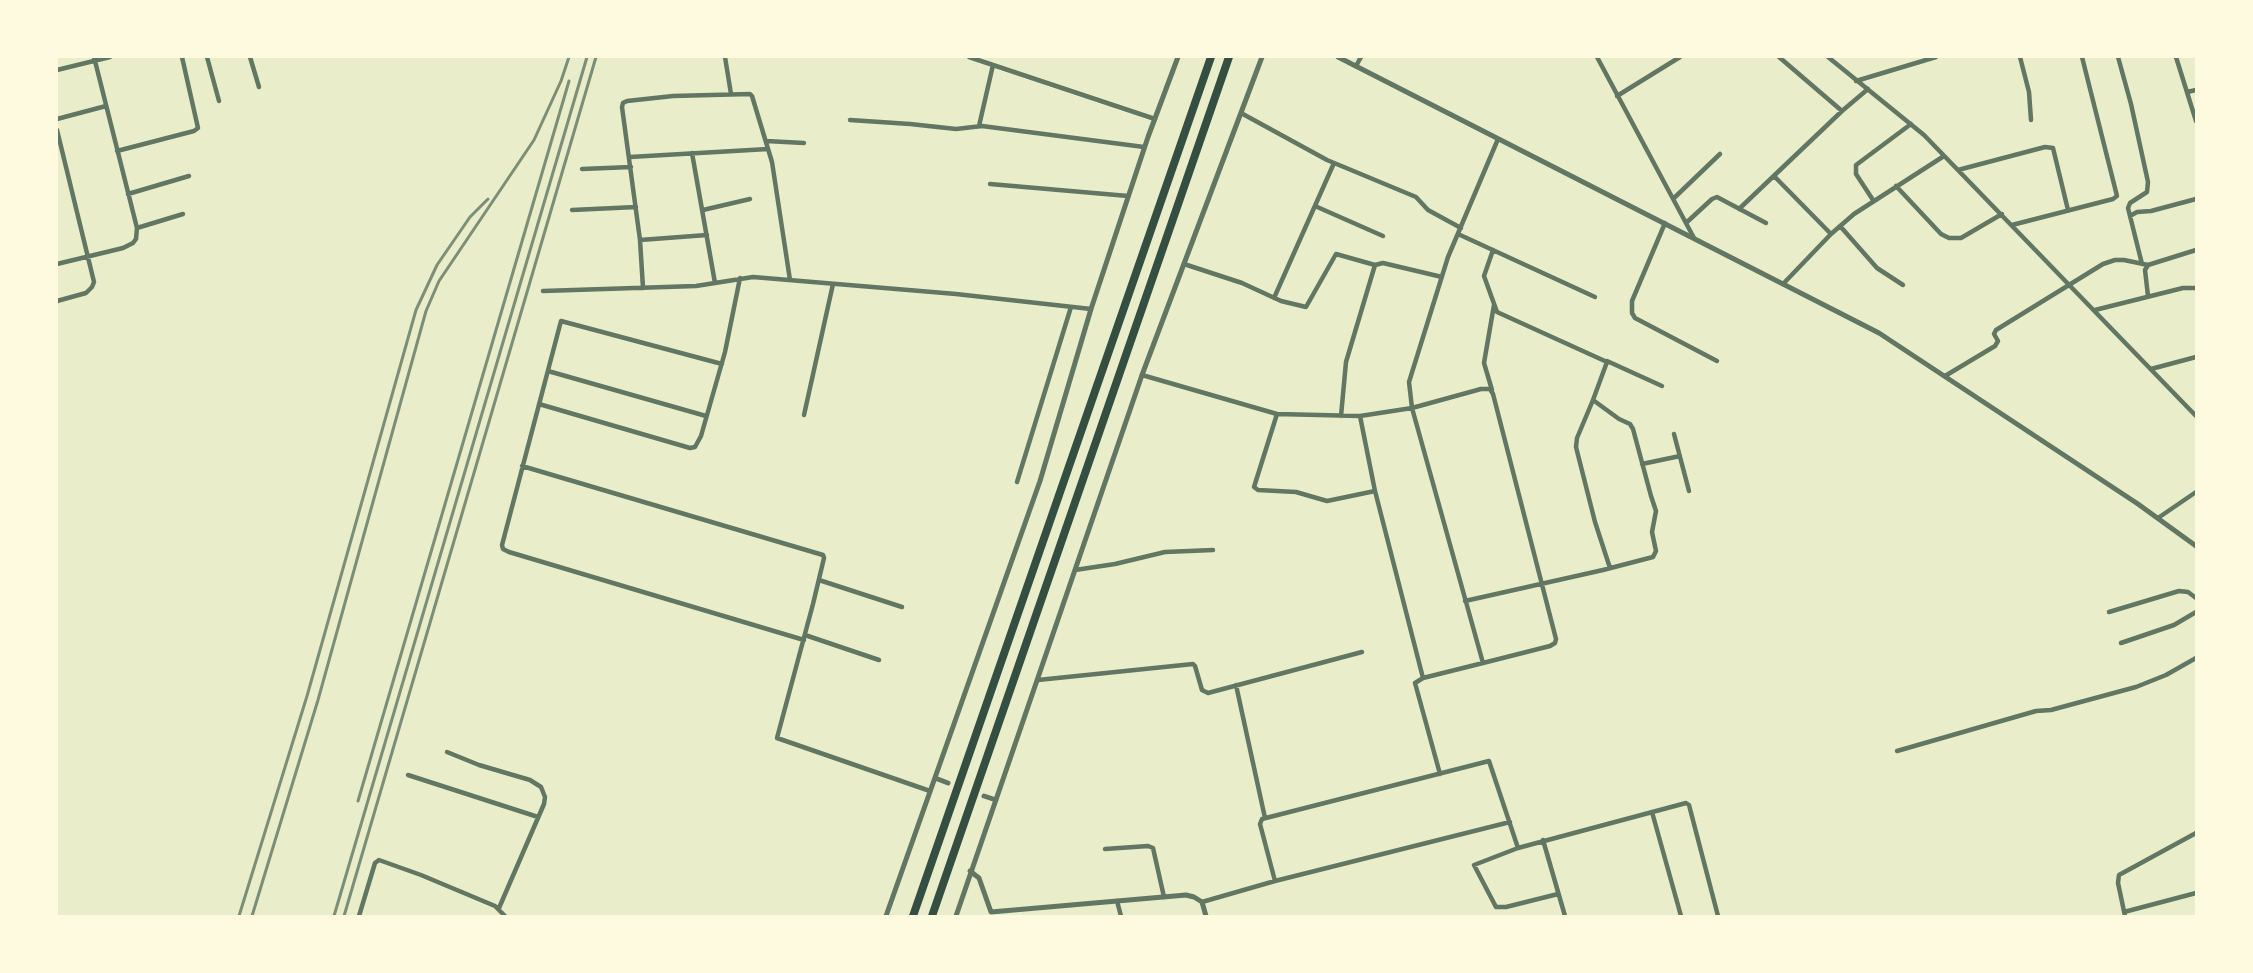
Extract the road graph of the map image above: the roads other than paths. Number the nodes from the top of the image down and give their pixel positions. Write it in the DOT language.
graph roads {
  1 [pos="110,57"];
  2 [pos="182,57"];
  3 [pos="207,57"];
  4 [pos="250,57"];
  5 [pos="725,57"];
  6 [pos="969,57"];
  7 [pos="1178,57"];
  8 [pos="1211,57"];
  9 [pos="1229,57"];
  10 [pos="1262,57"];
  11 [pos="1338,57"];
  12 [pos="1361,57"];
  13 [pos="1597,57"];
  14 [pos="1680,57"];
  15 [pos="1779,57"];
  16 [pos="1828,57"];
  17 [pos="1935,57"];
  18 [pos="2020,57"];
  19 [pos="2082,57"];
  20 [pos="2118,57"];
  21 [pos="2176,57"];
  22 [pos="94,59"];
  23 [pos="993,65"];
  24 [pos="1356,66"];
  25 [pos="57,70"];
  26 [pos="1856,81"];
  27 [pos="259,87"];
  28 [pos="1868,89"];
  29 [pos="2196,90"];
  30 [pos="2187,92"];
  31 [pos="731,94"];
  32 [pos="1617,96"];
  33 [pos="219,101"];
  34 [pos="106,106"];
  35 [pos="1842,111"];
  36 [pos="1241,113"];
  37 [pos="57,119"];
  38 [pos="1155,119"];
  39 [pos="850,120"];
  40 [pos="2031,120"];
  41 [pos="2196,121"];
  42 [pos="1911,124"];
  43 [pos="979,126"];
  44 [pos="57,130"];
  45 [pos="1498,139"];
  46 [pos="766,141"];
  47 [pos="804,143"];
  48 [pos="1144,147"];
  49 [pos="768,149"];
  50 [pos="117,151"];
  51 [pos="692,153"];
  52 [pos="1720,154"];
  53 [pos="1944,156"];
  54 [pos="630,157"];
  55 [pos="1334,163"];
  56 [pos="631,167"];
  57 [pos="582,169"];
  58 [pos="1958,170"];
  59 [pos="189,176"];
  60 [pos="1774,176"];
  61 [pos="990,184"];
  62 [pos="1896,186"];
  63 [pos="128,194"];
  64 [pos="1128,196"];
  65 [pos="750,199"];
  66 [pos="1673,199"];
  67 [pos="2196,199"];
  68 [pos="1873,200"];
  69 [pos="1315,206"];
  70 [pos="636,207"];
  71 [pos="1739,209"];
  72 [pos="572,210"];
  73 [pos="703,210"];
  74 [pos="2068,210"];
  75 [pos="183,214"];
  76 [pos="2002,214"];
  77 [pos="2130,216"];
  78 [pos="1686,223"];
  79 [pos="1766,223"];
  80 [pos="1665,224"];
  81 [pos="2012,225"];
  82 [pos="1840,226"];
  83 [pos="136,228"];
  84 [pos="1461,228"];
  85 [pos="1458,234"];
  86 [pos="1831,234"];
  87 [pos="707,235"];
  88 [pos="1383,236"];
  89 [pos="1694,238"];
  90 [pos="640,240"];
  91 [pos="1493,250"];
  92 [pos="2196,250"];
  93 [pos="89,256"];
  94 [pos="57,264"];
  95 [pos="1184,264"];
  96 [pos="2145,264"];
  97 [pos="1375,265"];
  98 [pos="1442,277"];
  99 [pos="740,278"];
  100 [pos="790,280"];
  101 [pos="715,283"];
  102 [pos="832,284"];
  103 [pos="1783,284"];
  104 [pos="2070,284"];
  105 [pos="1903,285"];
  106 [pos="643,288"];
  107 [pos="2196,288"];
  108 [pos="543,291"];
  109 [pos="1594,297"];
  110 [pos="2148,297"];
  111 [pos="1274,298"];
  112 [pos="57,301"];
  113 [pos="1495,303"];
  114 [pos="1071,307"];
  115 [pos="1091,309"];
  116 [pos="2095,310"];
  117 [pos="2196,357"];
  118 [pos="1606,361"];
  119 [pos="1717,361"];
  120 [pos="722,364"];
  121 [pos="2151,369"];
  122 [pos="548,371"];
  123 [pos="1142,375"];
  124 [pos="1945,376"];
  125 [pos="1662,386"];
  126 [pos="1492,390"];
  127 [pos="1593,400"];
  128 [pos="539,404"];
  129 [pos="1412,408"];
  130 [pos="1277,414"];
  131 [pos="706,416"];
  132 [pos="804,416"];
  133 [pos="1341,416"];
  134 [pos="1360,416"];
  135 [pos="2196,416"];
  136 [pos="1674,434"];
  137 [pos="1680,456"];
  138 [pos="1642,464"];
  139 [pos="522,466"];
  140 [pos="1017,482"];
  141 [pos="1375,491"];
  142 [pos="1689,491"];
  143 [pos="2196,492"];
  144 [pos="2158,518"];
  145 [pos="2196,546"];
  146 [pos="1213,550"];
  147 [pos="1610,568"];
  148 [pos="1075,570"];
  149 [pos="819,580"];
  150 [pos="1543,585"];
  151 [pos="2196,598"];
  152 [pos="1466,601"];
  153 [pos="902,607"];
  154 [pos="2109,612"];
  155 [pos="2196,612"];
  156 [pos="805,637"];
  157 [pos="2121,643"];
  158 [pos="1362,652"];
  159 [pos="2196,658"];
  160 [pos="879,660"];
  161 [pos="1483,663"];
  162 [pos="1423,678"];
  163 [pos="1038,680"];
  164 [pos="1236,685"];
  165 [pos="1898,751"];
  166 [pos="447,752"];
  167 [pos="1440,774"];
  168 [pos="408,776"];
  169 [pos="935,778"];
  170 [pos="948,783"];
  171 [pos="930,791"];
  172 [pos="984,796"];
  173 [pos="996,800"];
  174 [pos="1652,812"];
  175 [pos="538,817"];
  176 [pos="1265,818"];
  177 [pos="1510,822"];
  178 [pos="2196,833"];
  179 [pos="1543,840"];
  180 [pos="1518,848"];
  181 [pos="1105,849"];
  182 [pos="970,872"];
  183 [pos="1275,881"];
  184 [pos="2196,893"];
  185 [pos="1558,894"];
  186 [pos="1164,897"];
  187 [pos="1117,901"];
  188 [pos="1202,902"];
  189 [pos="499,908"];
  190 [pos="992,914"];
  191 [pos="2125,914"];
  192 [pos="359,916"];
  193 [pos="505,916"];
  194 [pos="886,916"];
  195 [pos="914,916"];
  196 [pos="932,916"];
  197 [pos="956,916"];
  198 [pos="1121,916"];
  199 [pos="1206,916"];
  200 [pos="1565,916"];
  201 [pos="1681,916"];
  202 [pos="1718,916"];
  1 -- 22 [label="street"];
  2 -- 50 [label="street"];
  3 -- 33 [label="street"];
  4 -- 27 [label="street"];
  5 -- 31 [label="street"];
  6 -- 23 [label="street"];
  7 -- 38 [label="street"];
  8 -- 195 [label="highway"];
  9 -- 196 [label="highway"];
  10 -- 36 [label="street"];
  11 -- 24 [label="street"];
  12 -- 24 [label="street"];
  13 -- 32 [label="street"];
  14 -- 32 [label="street"];
  15 -- 35 [label="street"];
  16 -- 26 [label="street"];
  17 -- 26 [label="street"];
  18 -- 40 [label="street"];
  19 -- 74 [label="street"];
  20 -- 77 [label="street"];
  21 -- 30 [label="street"];
  22 -- 25 [label="street"];
  22 -- 34 [label="street"];
  23 -- 38 [label="street"];
  23 -- 43 [label="street"];
  24 -- 45 [label="street"];
  26 -- 28 [label="street"];
  28 -- 35 [label="street"];
  28 -- 42 [label="street"];
  29 -- 30 [label="street"];
  30 -- 41 [label="street"];
  31 -- 46 [label="street"];
  31 -- 54 [label="street"];
  32 -- 66 [label="street"];
  34 -- 37 [label="street"];
  34 -- 50 [label="street"];
  35 -- 60 [label="street"];
  36 -- 55 [label="street"];
  36 -- 95 [label="street"];
  38 -- 48 [label="street"];
  39 -- 43 [label="street"];
  42 -- 53 [label="street"];
  42 -- 68 [label="street"];
  43 -- 48 [label="street"];
  44 -- 93 [label="street"];
  45 -- 80 [label="street"];
  45 -- 84 [label="street"];
  46 -- 47 [label="street"];
  46 -- 49 [label="street"];
  48 -- 64 [label="street"];
  49 -- 51 [label="street"];
  49 -- 100 [label="street"];
  50 -- 63 [label="street"];
  51 -- 54 [label="street"];
  51 -- 73 [label="street"];
  52 -- 66 [label="street"];
  53 -- 58 [label="street"];
  53 -- 62 [label="street"];
  54 -- 56 [label="street"];
  55 -- 69 [label="street"];
  55 -- 84 [label="street"];
  56 -- 57 [label="street"];
  56 -- 70 [label="street"];
  58 -- 74 [label="street"];
  58 -- 76 [label="street"];
  59 -- 63 [label="street"];
  60 -- 71 [label="street"];
  60 -- 86 [label="street"];
  61 -- 64 [label="street"];
  62 -- 68 [label="street"];
  62 -- 76 [label="street"];
  63 -- 83 [label="street"];
  64 -- 115 [label="street"];
  65 -- 73 [label="street"];
  66 -- 78 [label="street"];
  67 -- 77 [label="street"];
  68 -- 82 [label="street"];
  69 -- 88 [label="street"];
  69 -- 111 [label="street"];
  70 -- 72 [label="street"];
  70 -- 90 [label="street"];
  71 -- 78 [label="street"];
  71 -- 79 [label="street"];
  73 -- 87 [label="street"];
  74 -- 81 [label="street"];
  75 -- 83 [label="street"];
  76 -- 81 [label="street"];
  77 -- 96 [label="street"];
  78 -- 89 [label="street"];
  80 -- 89 [label="street"];
  80 -- 119 [label="street"];
  81 -- 104 [label="street"];
  82 -- 86 [label="street"];
  82 -- 105 [label="street"];
  83 -- 93 [label="street"];
  84 -- 85 [label="street"];
  85 -- 91 [label="street"];
  85 -- 98 [label="street"];
  86 -- 103 [label="street"];
  87 -- 90 [label="street"];
  87 -- 101 [label="street"];
  89 -- 103 [label="street"];
  90 -- 106 [label="street"];
  91 -- 109 [label="street"];
  91 -- 113 [label="street"];
  92 -- 96 [label="street"];
  93 -- 94 [label="street"];
  93 -- 112 [label="street"];
  95 -- 111 [label="street"];
  95 -- 123 [label="street"];
  96 -- 104 [label="street"];
  96 -- 110 [label="street"];
  97 -- 98 [label="street"];
  97 -- 111 [label="street"];
  97 -- 133 [label="street"];
  98 -- 129 [label="street"];
  99 -- 100 [label="street"];
  99 -- 101 [label="street"];
  99 -- 120 [label="street"];
  100 -- 102 [label="street"];
  101 -- 106 [label="street"];
  102 -- 114 [label="street"];
  102 -- 132 [label="street"];
  103 -- 124 [label="street"];
  104 -- 116 [label="street"];
  104 -- 124 [label="street"];
  106 -- 108 [label="street"];
  107 -- 110 [label="street"];
  110 -- 116 [label="street"];
  113 -- 118 [label="street"];
  113 -- 126 [label="street"];
  114 -- 115 [label="street"];
  114 -- 140 [label="street"];
  115 -- 169 [label="street"];
  116 -- 121 [label="street"];
  117 -- 121 [label="street"];
  118 -- 125 [label="street"];
  118 -- 127 [label="street"];
  120 -- 122 [label="street"];
  120 -- 131 [label="street"];
  121 -- 135 [label="street"];
  122 -- 128 [label="street"];
  122 -- 131 [label="street"];
  123 -- 130 [label="street"];
  123 -- 148 [label="street"];
  124 -- 144 [label="street"];
  126 -- 129 [label="street"];
  126 -- 150 [label="street"];
  127 -- 138 [label="street"];
  127 -- 147 [label="street"];
  128 -- 131 [label="street"];
  128 -- 139 [label="street"];
  129 -- 134 [label="street"];
  129 -- 152 [label="street"];
  130 -- 133 [label="street"];
  130 -- 141 [label="street"];
  133 -- 134 [label="street"];
  134 -- 141 [label="street"];
  136 -- 137 [label="street"];
  137 -- 138 [label="street"];
  137 -- 142 [label="street"];
  138 -- 147 [label="street"];
  139 -- 149 [label="street"];
  139 -- 156 [label="street"];
  141 -- 162 [label="street"];
  143 -- 144 [label="street"];
  144 -- 145 [label="street"];
  146 -- 148 [label="street"];
  147 -- 150 [label="street"];
  148 -- 163 [label="street"];
  149 -- 153 [label="street"];
  149 -- 156 [label="street"];
  150 -- 152 [label="street"];
  150 -- 161 [label="street"];
  151 -- 154 [label="street"];
  152 -- 161 [label="street"];
  155 -- 157 [label="street"];
  156 -- 160 [label="street"];
  156 -- 171 [label="street"];
  158 -- 164 [label="street"];
  159 -- 165 [label="street"];
  161 -- 162 [label="street"];
  162 -- 167 [label="street"];
  163 -- 164 [label="street"];
  163 -- 173 [label="street"];
  164 -- 176 [label="street"];
  166 -- 175 [label="street"];
  167 -- 176 [label="street"];
  167 -- 177 [label="street"];
  168 -- 175 [label="street"];
  169 -- 170 [label="street"];
  169 -- 171 [label="street"];
  171 -- 194 [label="street"];
  172 -- 173 [label="street"];
  173 -- 182 [label="street"];
  174 -- 179 [label="street"];
  174 -- 201 [label="street"];
  174 -- 202 [label="street"];
  175 -- 189 [label="street"];
  176 -- 183 [label="street"];
  177 -- 180 [label="street"];
  177 -- 183 [label="street"];
  178 -- 191 [label="street"];
  179 -- 180 [label="street"];
  179 -- 185 [label="street"];
  180 -- 185 [label="street"];
  181 -- 186 [label="street"];
  182 -- 190 [label="street"];
  182 -- 197 [label="street"];
  183 -- 188 [label="street"];
  184 -- 191 [label="street"];
  185 -- 200 [label="street"];
  186 -- 187 [label="street"];
  186 -- 188 [label="street"];
  187 -- 190 [label="street"];
  187 -- 198 [label="street"];
  188 -- 199 [label="street"];
  189 -- 192 [label="street"];
  189 -- 193 [label="street"];
}
